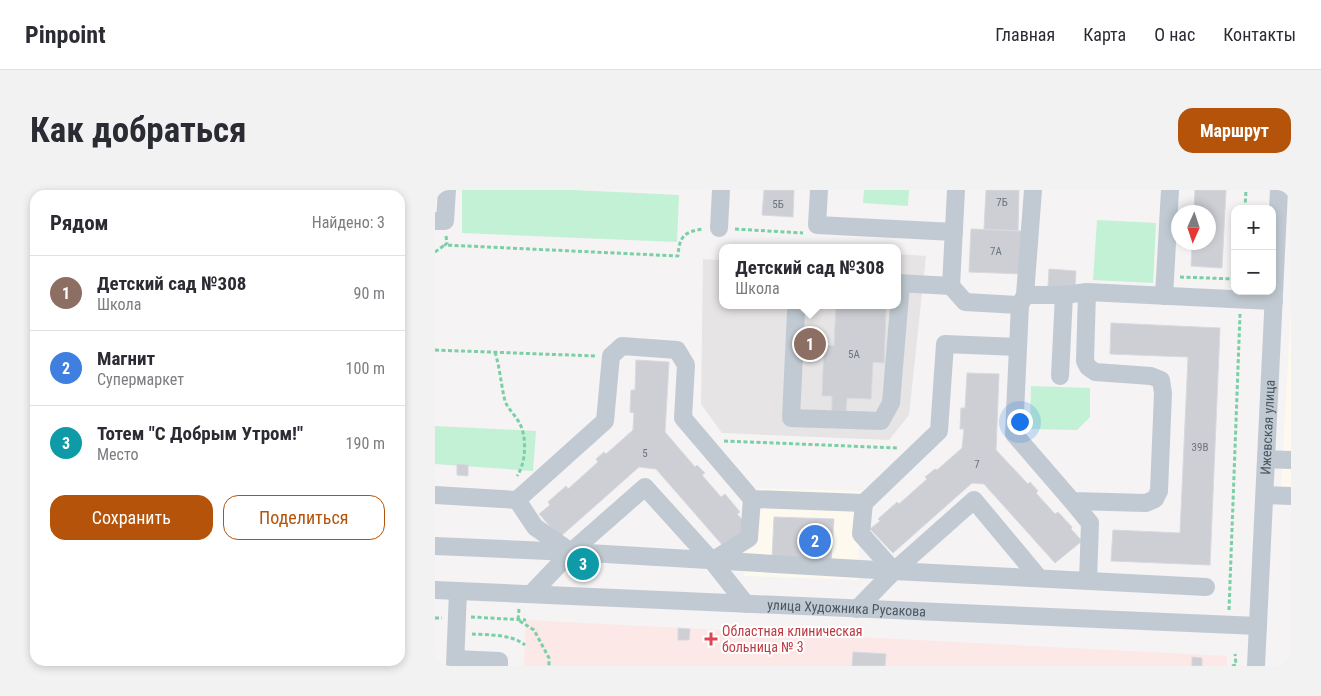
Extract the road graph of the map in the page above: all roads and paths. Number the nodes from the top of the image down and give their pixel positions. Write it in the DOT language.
graph roads {
  1 [pos="447,190"];
  2 [pos="721,190"];
  3 [pos="819,190"];
  4 [pos="956,190"];
  5 [pos="1033,190"];
  6 [pos="1170,190"];
  7 [pos="1246,190"];
  8 [pos="1283,197"];
  9 [pos="1245,205"];
  10 [pos="440,221"];
  11 [pos="817,225"];
  12 [pos="719,228"];
  13 [pos="954,232"];
  14 [pos="447,243"];
  15 [pos="435,252"];
  16 [pos="1165,277"];
  17 [pos="1231,280"];
  18 [pos="901,283"];
  19 [pos="951,286"];
  20 [pos="1087,292"];
  21 [pos="1063,295"];
  22 [pos="1164,296"];
  23 [pos="1240,299"];
  24 [pos="1023,300"];
  25 [pos="1274,301"];
  26 [pos="798,309"];
  27 [pos="897,309"];
  28 [pos="1018,347"];
  29 [pos="435,350"];
  30 [pos="495,352"];
  31 [pos="611,356"];
  32 [pos="1060,376"];
  33 [pos="702,440"];
  34 [pos="921,449"];
  35 [pos="1266,459"];
  36 [pos="1291,460"];
  37 [pos="517,478"];
  38 [pos="435,495"];
  39 [pos="1265,495"];
  40 [pos="1291,496"];
  41 [pos="752,499"];
  42 [pos="517,500"];
  43 [pos="1072,501"];
  44 [pos="864,503"];
  45 [pos="435,546"];
  46 [pos="571,552"];
  47 [pos="712,561"];
  48 [pos="894,572"];
  49 [pos="1039,578"];
  50 [pos="1088,580"];
  51 [pos="1206,587"];
  52 [pos="435,590"];
  53 [pos="458,591"];
  54 [pos="526,594"];
  55 [pos="746,604"];
  56 [pos="857,609"];
  57 [pos="457,616"];
  58 [pos="518,620"];
  59 [pos="525,620"];
  60 [pos="1228,625"];
  61 [pos="1259,626"];
  62 [pos="457,634"];
  63 [pos="525,645"];
  64 [pos="1235,654"];
  65 [pos="455,662"];
  66 [pos="1234,665"];
  67 [pos="499,666"];
  68 [pos="549,666"];
  69 [pos="1256,666"];
  1 -- 10 [label="street"];
  2 -- 12 [label="street"];
  3 -- 11 [label="street"];
  4 -- 13 [label="street"];
  5 -- 24 [label="street"];
  6 -- 16 [label="street"];
  7 -- 9 [label="path"];
  8 -- 25 [label="street, Ижевская улица"];
  10 -- 14 [label="path"];
  11 -- 12 [label="path"];
  11 -- 13 [label="street"];
  12 -- 14 [label="path"];
  13 -- 19 [label="street"];
  14 -- 15 [label="path"];
  16 -- 17 [label="path"];
  16 -- 22 [label="street"];
  18 -- 19 [label="street"];
  19 -- 24 [label="street"];
  20 -- 21 [label="street"];
  20 -- 22 [label="street"];
  20 -- 43 [label="street"];
  21 -- 24 [label="street"];
  21 -- 32 [label="street"];
  22 -- 23 [label="street"];
  23 -- 25 [label="street"];
  23 -- 60 [label="path"];
  24 -- 28 [label="street"];
  25 -- 35 [label="street, Ижевская улица"];
  26 -- 27 [label="street"];
  28 -- 34 [label="street"];
  28 -- 43 [label="street"];
  29 -- 30 [label="path"];
  30 -- 31 [label="path"];
  30 -- 37 [label="path"];
  31 -- 33 [label="street"];
  31 -- 42 [label="street"];
  33 -- 34 [label="path"];
  33 -- 41 [label="street"];
  34 -- 44 [label="street"];
  35 -- 36 [label="street"];
  35 -- 39 [label="street, Ижевская улица"];
  38 -- 42 [label="street"];
  39 -- 40 [label="street"];
  39 -- 61 [label="street, Ижевская улица"];
  41 -- 44 [label="street"];
  41 -- 47 [label="street"];
  42 -- 46 [label="street"];
  43 -- 50 [label="street"];
  44 -- 48 [label="street"];
  45 -- 46 [label="street"];
  46 -- 47 [label="street"];
  46 -- 47 [label="street"];
  46 -- 54 [label="street"];
  47 -- 48 [label="street"];
  47 -- 55 [label="street"];
  48 -- 49 [label="street"];
  48 -- 49 [label="street"];
  48 -- 56 [label="street"];
  49 -- 50 [label="street"];
  50 -- 51 [label="street"];
  52 -- 53 [label="street, улица Художника Русакова"];
  53 -- 54 [label="street, улица Художника Русакова"];
  53 -- 57 [label="street"];
  54 -- 55 [label="street, улица Художника Русакова"];
  54 -- 58 [label="path"];
  55 -- 56 [label="street, улица Художника Русакова"];
  56 -- 60 [label="street, улица Художника Русакова"];
  57 -- 58 [label="path"];
  57 -- 62 [label="street"];
  58 -- 59 [label="path"];
  58 -- 68 [label="path"];
  60 -- 61 [label="street, улица Художника Русакова"];
  61 -- 69 [label="street, Ижевская улица"];
  62 -- 63 [label="path"];
  62 -- 65 [label="street"];
  64 -- 66 [label="path"];
  65 -- 67 [label="street"];
}
